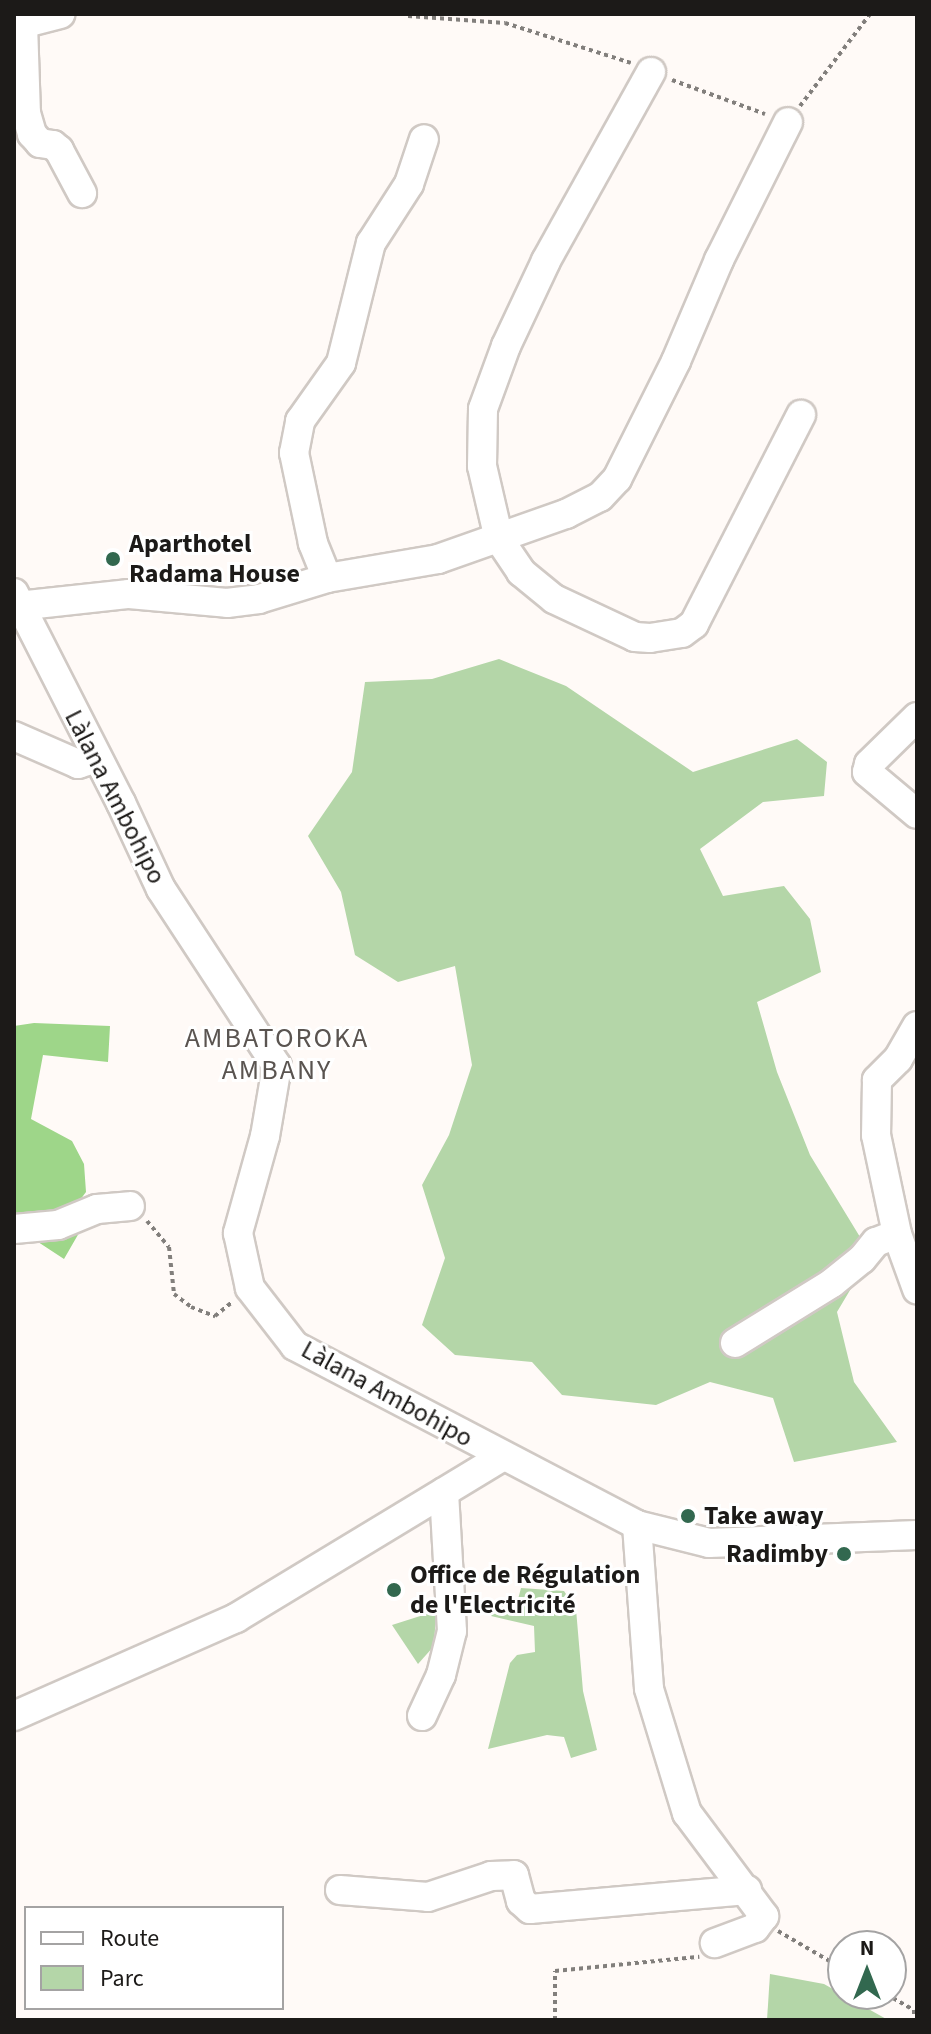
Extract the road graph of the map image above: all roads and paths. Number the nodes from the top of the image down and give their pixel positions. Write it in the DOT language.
graph roads {
  1 [pos="60,14"];
  2 [pos="497,14"];
  3 [pos="505,23"];
  4 [pos="19,25"];
  5 [pos="651,72"];
  6 [pos="788,122"];
  7 [pos="424,139"];
  8 [pos="82,193"];
  9 [pos="801,415"];
  10 [pos="499,539"];
  11 [pos="327,578"];
  12 [pos="16,599"];
  13 [pos="917,717"];
  14 [pos="14,736"];
  15 [pos="97,758"];
  16 [pos="917,814"];
  17 [pos="917,1026"];
  18 [pos="907,1057"];
  19 [pos="130,1206"];
  20 [pos="14,1229"];
  21 [pos="897,1234"];
  22 [pos="250,1288"];
  23 [pos="917,1289"];
  24 [pos="735,1343"];
  25 [pos="502,1457"];
  26 [pos="444,1492"];
  27 [pos="637,1525"];
  28 [pos="917,1535"];
  29 [pos="14,1716"];
  30 [pos="422,1716"];
  31 [pos="340,1890"];
  32 [pos="747,1890"];
  33 [pos="763,1922"];
  34 [pos="715,1943"];
  35 [pos="827,1960"];
  36 [pos="555,2020"];
  1 -- 4 [label="street"];
  2 -- 3 [label="path"];
  4 -- 8 [label="street"];
  5 -- 10 [label="street"];
  6 -- 10 [label="street"];
  7 -- 11 [label="street"];
  9 -- 10 [label="street"];
  10 -- 11 [label="street"];
  11 -- 12 [label="street"];
  12 -- 15 [label="street, Làlana Ambohipo"];
  13 -- 16 [label="street"];
  14 -- 15 [label="street"];
  15 -- 22 [label="street, Làlana Ambohipo"];
  17 -- 18 [label="street"];
  18 -- 21 [label="street"];
  19 -- 20 [label="street"];
  19 -- 22 [label="path"];
  21 -- 23 [label="street"];
  21 -- 24 [label="street"];
  22 -- 25 [label="street, Làlana Ambohipo"];
  25 -- 26 [label="street"];
  25 -- 27 [label="street, Làlana Ambohipo"];
  26 -- 29 [label="street"];
  26 -- 30 [label="street"];
  27 -- 28 [label="street, Làlana Ambohipo"];
  27 -- 32 [label="street"];
  31 -- 32 [label="street"];
  32 -- 33 [label="street"];
  33 -- 34 [label="street"];
  33 -- 35 [label="path"];
  34 -- 36 [label="path"];
}
